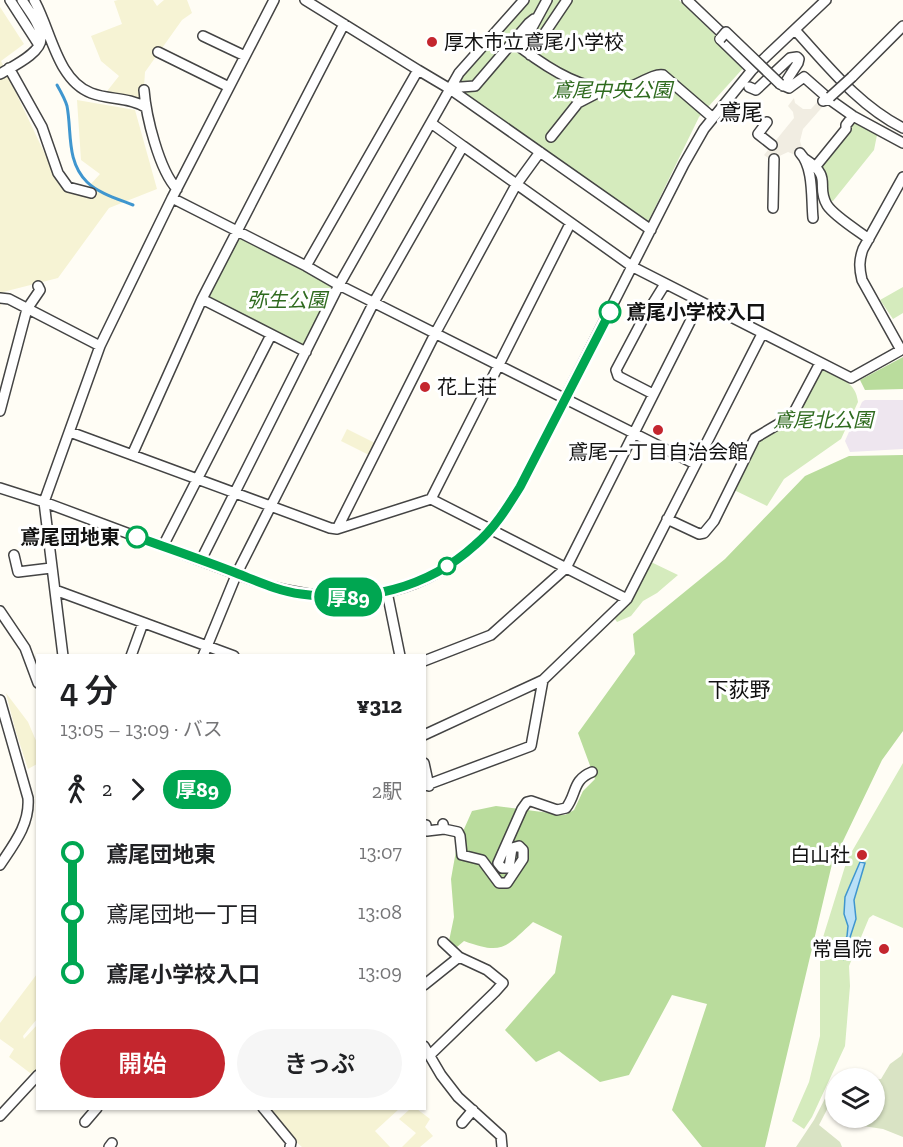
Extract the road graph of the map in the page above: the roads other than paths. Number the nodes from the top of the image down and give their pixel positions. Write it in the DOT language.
graph roads {
  1 [pos="10,0"];
  2 [pos="22,0"];
  3 [pos="34,0"];
  4 [pos="274,0"];
  5 [pos="305,0"];
  6 [pos="524,0"];
  7 [pos="547,0"];
  8 [pos="567,0"];
  9 [pos="687,0"];
  10 [pos="826,0"];
  11 [pos="538,17"];
  12 [pos="344,24"];
  13 [pos="903,26"];
  14 [pos="795,30"];
  15 [pos="203,36"];
  16 [pos="39,45"];
  17 [pos="158,52"];
  18 [pos="530,55"];
  19 [pos="245,56"];
  20 [pos="754,68"];
  21 [pos="418,70"];
  22 [pos="4,71"];
  23 [pos="781,85"];
  24 [pos="229,87"];
  25 [pos="451,87"];
  26 [pos="749,87"];
  27 [pos="605,89"];
  28 [pos="144,90"];
  29 [pos="827,99"];
  30 [pos="145,107"];
  31 [pos="853,116"];
  32 [pos="713,118"];
  33 [pos="767,122"];
  34 [pos="431,123"];
  35 [pos="903,128"];
  36 [pos="551,137"];
  37 [pos="903,143"];
  38 [pos="771,145"];
  39 [pos="464,146"];
  40 [pos="540,152"];
  41 [pos="774,159"];
  42 [pos="816,166"];
  43 [pos="903,177"];
  44 [pos="516,185"];
  45 [pos="91,193"];
  46 [pos="174,194"];
  47 [pos="774,208"];
  48 [pos="813,218"];
  49 [pos="570,224"];
  50 [pos="651,230"];
  51 [pos="237,231"];
  52 [pos="869,239"];
  53 [pos="306,266"];
  54 [pos="633,267"];
  55 [pos="665,284"];
  56 [pos="339,285"];
  57 [pos="39,286"];
  58 [pos="0,298"];
  59 [pos="202,299"];
  60 [pos="374,302"];
  61 [pos="700,302"];
  62 [pos="27,309"];
  63 [pos="436,332"];
  64 [pos="762,334"];
  65 [pos="271,335"];
  66 [pos="100,346"];
  67 [pos="902,350"];
  68 [pos="306,352"];
  69 [pos="820,363"];
  70 [pos="498,364"];
  71 [pos="653,394"];
  72 [pos="565,397"];
  73 [pos="0,411"];
  74 [pos="70,432"];
  75 [pos="633,433"];
  76 [pos="132,455"];
  77 [pos="695,464"];
  78 [pos="199,478"];
  79 [pos="0,488"];
  80 [pos="235,492"];
  81 [pos="430,499"];
  82 [pos="44,502"];
  83 [pos="270,505"];
  84 [pos="667,519"];
  85 [pos="337,529"];
  86 [pos="491,529"];
  87 [pos="163,546"];
  88 [pos="14,555"];
  89 [pos="201,560"];
  90 [pos="51,568"];
  91 [pos="566,568"];
  92 [pos="237,573"];
  93 [pos="55,590"];
  94 [pos="387,592"];
  95 [pos="627,599"];
  96 [pos="0,611"];
  97 [pos="143,623"];
  98 [pos="207,646"];
  99 [pos="63,654"];
  100 [pos="132,654"];
  101 [pos="204,654"];
  102 [pos="229,654"];
  103 [pos="400,654"];
  104 [pos="426,660"];
  105 [pos="36,678"];
  106 [pos="543,680"];
  107 [pos="0,700"];
  108 [pos="426,734"];
  109 [pos="592,772"];
  110 [pos="427,786"];
  111 [pos="33,810"];
  112 [pos="426,825"];
  113 [pos="0,865"];
  114 [pos="443,942"];
  115 [pos="459,957"];
  116 [pos="426,983"];
  117 [pos="426,1049"];
  118 [pos="430,1055"];
  119 [pos="36,1078"];
  120 [pos="95,1110"];
  121 [pos="265,1110"];
  122 [pos="473,1110"];
  123 [pos="0,1116"];
  124 [pos="86,1117"];
  125 [pos="462,1123"];
  126 [pos="292,1145"];
  127 [pos="502,1147"];
  1 -- 16 [label="street"];
  2 -- 16 [label="street"];
  3 -- 30 [label="street"];
  4 -- 19 [label="street"];
  5 -- 12 [label="street"];
  6 -- 25 [label="street"];
  7 -- 11 [label="street"];
  8 -- 18 [label="street"];
  9 -- 20 [label="street"];
  10 -- 14 [label="street"];
  11 -- 18 [label="street"];
  11 -- 25 [label="street"];
  12 -- 21 [label="street"];
  12 -- 51 [label="street"];
  13 -- 29 [label="street, bridge"];
  14 -- 20 [label="street"];
  14 -- 35 [label="street"];
  15 -- 19 [label="street"];
  16 -- 22 [label="street"];
  17 -- 24 [label="street"];
  18 -- 27 [label="street"];
  19 -- 24 [label="street"];
  20 -- 23 [label="street, bridge"];
  20 -- 32 [label="street"];
  21 -- 25 [label="street"];
  21 -- 53 [label="street"];
  22 -- 45 [label="street"];
  23 -- 26 [label="street"];
  23 -- 29 [label="street"];
  24 -- 46 [label="street"];
  25 -- 34 [label="street"];
  25 -- 40 [label="street"];
  27 -- 32 [label="street"];
  27 -- 36 [label="street"];
  28 -- 30 [label="street"];
  29 -- 31 [label="street"];
  30 -- 46 [label="street"];
  31 -- 37 [label="street"];
  31 -- 42 [label="street"];
  32 -- 50 [label="street"];
  33 -- 38 [label="street"];
  34 -- 39 [label="street"];
  34 -- 56 [label="street"];
  39 -- 44 [label="street"];
  39 -- 60 [label="street"];
  40 -- 44 [label="street"];
  40 -- 50 [label="street"];
  41 -- 47 [label="street"];
  42 -- 48 [label="street"];
  42 -- 52 [label="street"];
  43 -- 52 [label="street"];
  44 -- 49 [label="street"];
  44 -- 63 [label="street"];
  46 -- 51 [label="street"];
  46 -- 66 [label="street"];
  49 -- 54 [label="street"];
  49 -- 70 [label="street"];
  50 -- 54 [label="street"];
  51 -- 53 [label="street"];
  51 -- 59 [label="street"];
  52 -- 67 [label="street"];
  53 -- 56 [label="street"];
  54 -- 55 [label="street"];
  54 -- 72 [label="street"];
  55 -- 61 [label="street"];
  55 -- 71 [label="street"];
  56 -- 60 [label="street"];
  56 -- 68 [label="street"];
  57 -- 62 [label="street"];
  58 -- 62 [label="street"];
  59 -- 65 [label="street"];
  59 -- 76 [label="street"];
  60 -- 63 [label="street"];
  60 -- 83 [label="street"];
  61 -- 64 [label="street"];
  61 -- 71 [label="street"];
  62 -- 66 [label="street"];
  62 -- 73 [label="street"];
  63 -- 70 [label="street"];
  63 -- 85 [label="street"];
  64 -- 69 [label="street"];
  64 -- 77 [label="street"];
  65 -- 68 [label="street"];
  65 -- 78 [label="street"];
  66 -- 74 [label="street"];
  67 -- 69 [label="street"];
  68 -- 80 [label="street"];
  69 -- 84 [label="street"];
  70 -- 72 [label="street"];
  70 -- 81 [label="street"];
  71 -- 75 [label="street"];
  72 -- 75 [label="street"];
  72 -- 86 [label="street"];
  74 -- 76 [label="street"];
  74 -- 82 [label="street"];
  75 -- 77 [label="street"];
  75 -- 91 [label="street"];
  76 -- 78 [label="street"];
  77 -- 84 [label="street"];
  78 -- 80 [label="street"];
  78 -- 87 [label="street"];
  79 -- 82 [label="street"];
  80 -- 83 [label="street"];
  80 -- 89 [label="street"];
  81 -- 85 [label="street"];
  81 -- 86 [label="street"];
  82 -- 87 [label="street"];
  82 -- 90 [label="street"];
  83 -- 85 [label="street"];
  83 -- 92 [label="street"];
  84 -- 95 [label="street"];
  86 -- 91 [label="street"];
  86 -- 94 [label="street"];
  87 -- 89 [label="street"];
  88 -- 90 [label="street"];
  89 -- 92 [label="street"];
  90 -- 93 [label="street"];
  91 -- 95 [label="street"];
  91 -- 104 [label="street"];
  92 -- 94 [label="street"];
  92 -- 98 [label="street"];
  93 -- 97 [label="street"];
  93 -- 99 [label="street"];
  94 -- 103 [label="street"];
  95 -- 106 [label="street"];
  96 -- 105 [label="street"];
  97 -- 98 [label="street"];
  97 -- 100 [label="street"];
  98 -- 101 [label="street"];
  98 -- 102 [label="street"];
  106 -- 108 [label="street"];
  106 -- 110 [label="street"];
  107 -- 111 [label="street"];
  109 -- 112 [label="street"];
  111 -- 113 [label="street"];
  114 -- 115 [label="street"];
  115 -- 116 [label="street"];
  115 -- 118 [label="street"];
  117 -- 118 [label="street"];
  118 -- 122 [label="street"];
  119 -- 123 [label="street"];
  120 -- 124 [label="street"];
  121 -- 126 [label="street"];
  122 -- 125 [label="street"];
  122 -- 127 [label="street"];
}
